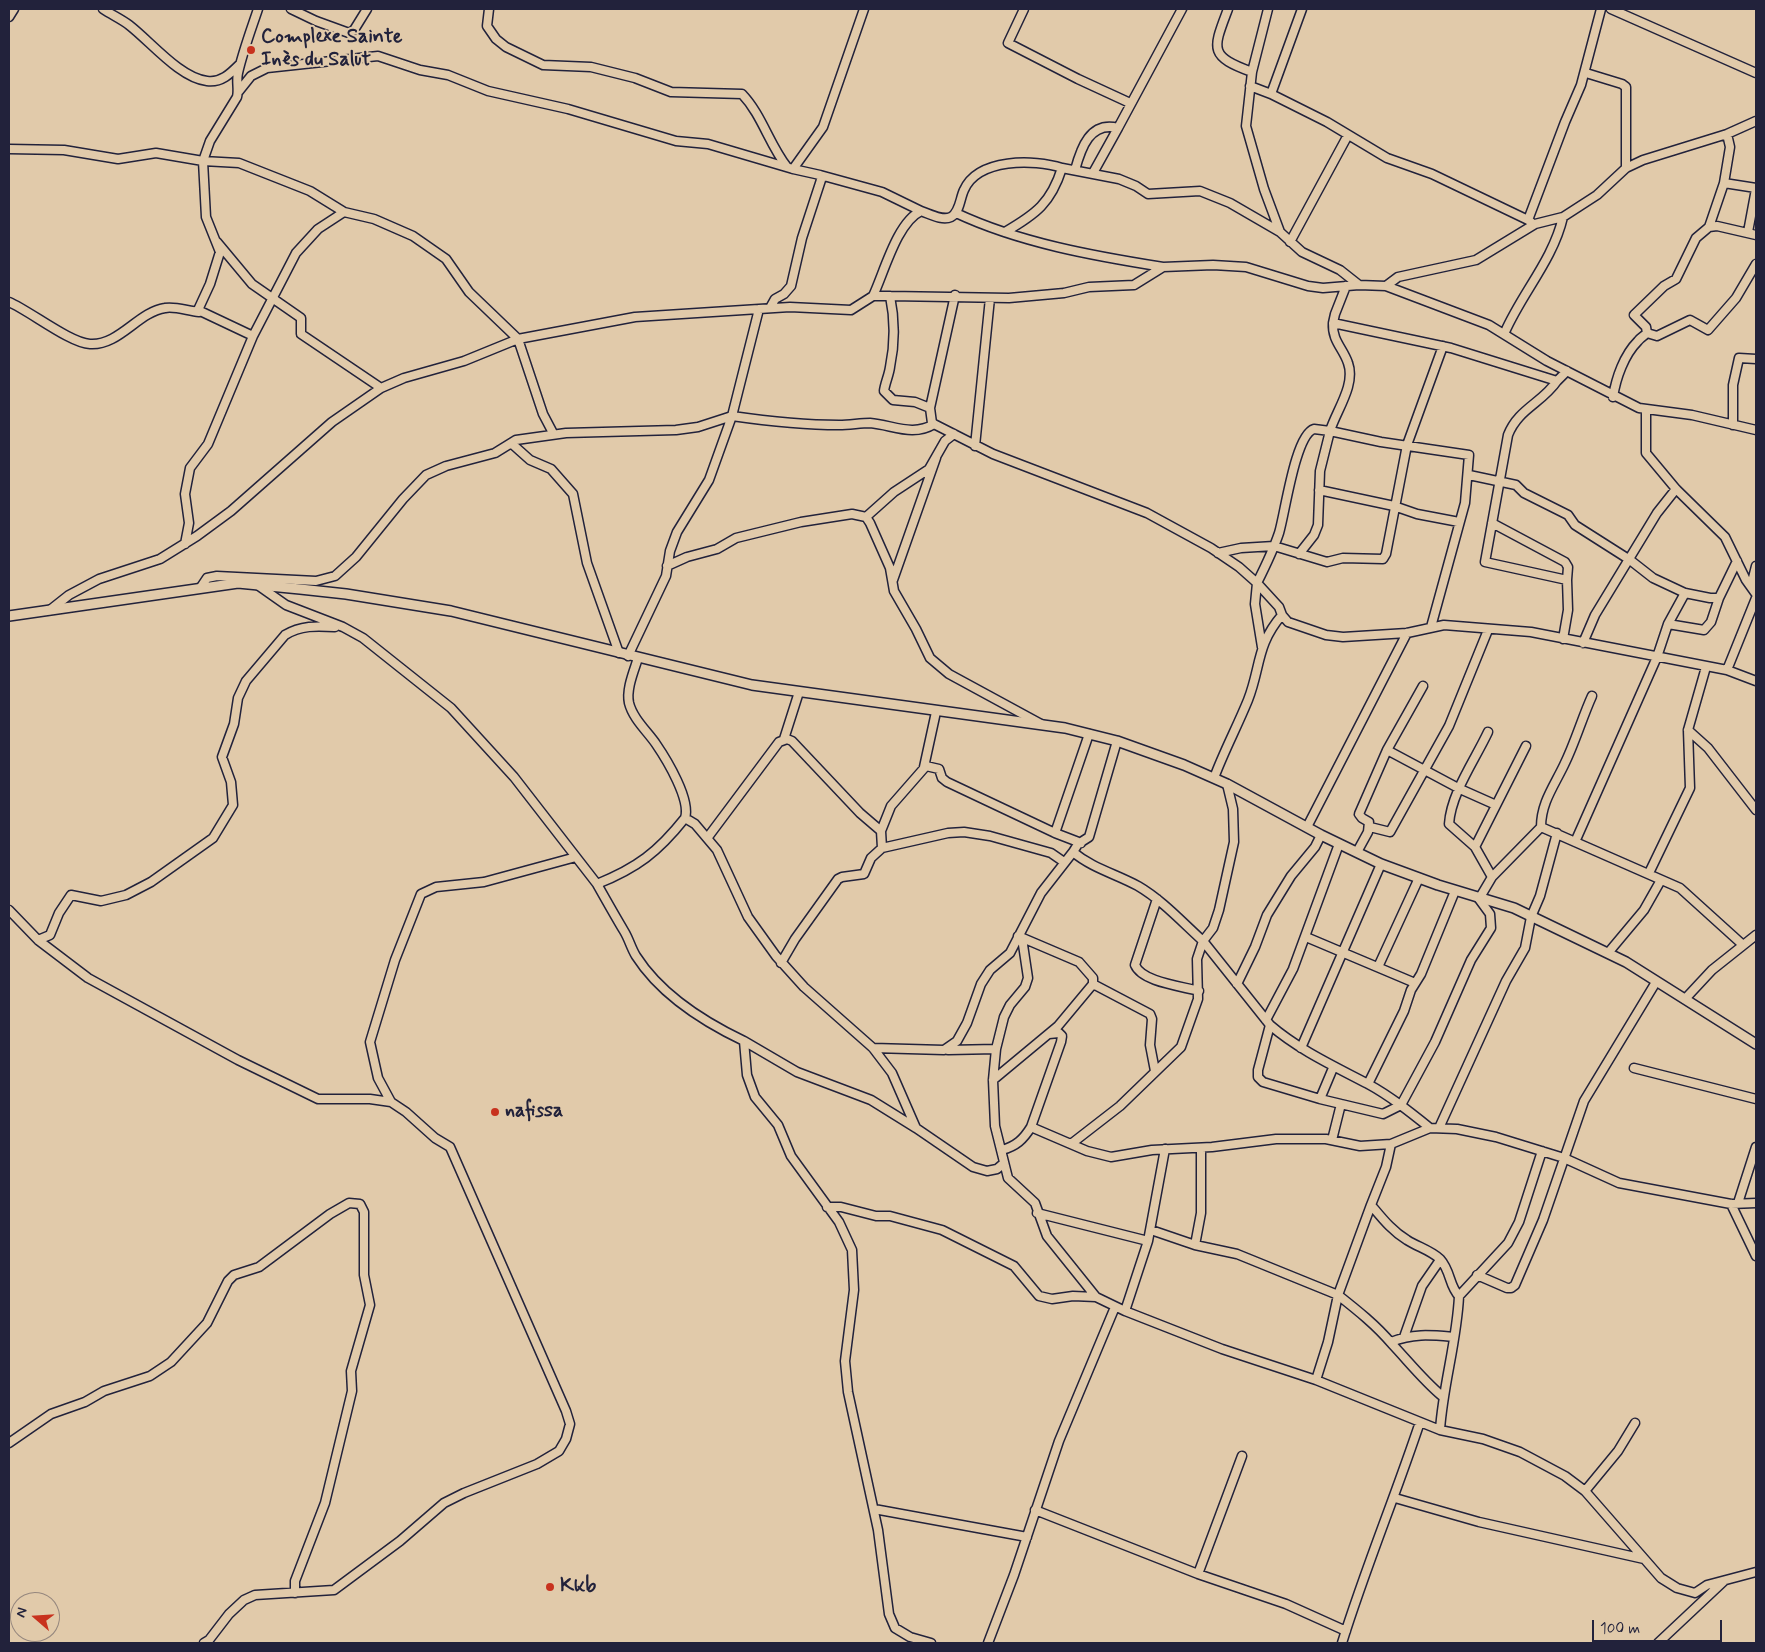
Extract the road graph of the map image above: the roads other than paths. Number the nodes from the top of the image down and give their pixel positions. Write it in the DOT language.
graph roads {
  1 [pos="14,9"];
  2 [pos="104,9"];
  3 [pos="258,9"];
  4 [pos="291,9"];
  5 [pos="367,9"];
  6 [pos="489,9"];
  7 [pos="864,9"];
  8 [pos="1024,9"];
  9 [pos="1182,9"];
  10 [pos="1228,9"];
  11 [pos="1268,9"];
  12 [pos="1302,9"];
  13 [pos="1601,9"];
  14 [pos="1612,9"];
  15 [pos="9,17"];
  16 [pos="240,64"];
  17 [pos="1252,72"];
  18 [pos="1586,73"];
  19 [pos="1756,73"];
  20 [pos="1250,86"];
  21 [pos="238,91"];
  22 [pos="1271,94"];
  23 [pos="1130,103"];
  24 [pos="1756,121"];
  25 [pos="1118,128"];
  26 [pos="1727,134"];
  27 [pos="1348,135"];
  28 [pos="9,150"];
  29 [pos="203,161"];
  30 [pos="790,168"];
  31 [pos="1062,168"];
  32 [pos="1626,168"];
  33 [pos="1075,170"];
  34 [pos="1093,173"];
  35 [pos="820,175"];
  36 [pos="1724,183"];
  37 [pos="1756,189"];
  38 [pos="921,211"];
  39 [pos="344,212"];
  40 [pos="956,213"];
  41 [pos="1563,217"];
  42 [pos="1531,222"];
  43 [pos="1709,227"];
  44 [pos="1005,232"];
  45 [pos="1280,232"];
  46 [pos="1748,232"];
  47 [pos="1756,235"];
  48 [pos="217,242"];
  49 [pos="1290,242"];
  50 [pos="1756,264"];
  51 [pos="1163,268"];
  52 [pos="1358,285"];
  53 [pos="1346,286"];
  54 [pos="1386,286"];
  55 [pos="873,296"];
  56 [pos="890,296"];
  57 [pos="955,296"];
  58 [pos="990,298"];
  59 [pos="272,299"];
  60 [pos="9,302"];
  61 [pos="770,308"];
  62 [pos="759,309"];
  63 [pos="199,312"];
  64 [pos="1333,324"];
  65 [pos="1505,332"];
  66 [pos="1647,332"];
  67 [pos="253,336"];
  68 [pos="518,339"];
  69 [pos="1443,346"];
  70 [pos="1756,359"];
  71 [pos="1567,371"];
  72 [pos="1557,381"];
  73 [pos="381,388"];
  74 [pos="1613,397"];
  75 [pos="930,408"];
  76 [pos="1646,410"];
  77 [pos="732,416"];
  78 [pos="934,424"];
  79 [pos="1733,424"];
  80 [pos="1756,430"];
  81 [pos="1330,431"];
  82 [pos="553,433"];
  83 [pos="954,434"];
  84 [pos="511,443"];
  85 [pos="1407,445"];
  86 [pos="975,446"];
  87 [pos="936,458"];
  88 [pos="1469,475"];
  89 [pos="1500,480"];
  90 [pos="1676,489"];
  91 [pos="1319,490"];
  92 [pos="1394,506"];
  93 [pos="866,517"];
  94 [pos="1459,522"];
  95 [pos="1492,523"];
  96 [pos="185,544"];
  97 [pos="1274,546"];
  98 [pos="1218,553"];
  99 [pos="1299,554"];
  100 [pos="1630,560"];
  101 [pos="1737,561"];
  102 [pos="667,566"];
  103 [pos="1756,566"];
  104 [pos="1567,580"];
  105 [pos="1256,583"];
  106 [pos="892,584"];
  107 [pos="259,586"];
  108 [pos="1751,586"];
  109 [pos="201,587"];
  110 [pos="1685,593"];
  111 [pos="1756,594"];
  112 [pos="1719,598"];
  113 [pos="1756,598"];
  114 [pos="50,610"];
  115 [pos="9,616"];
  116 [pos="1282,616"];
  117 [pos="1668,624"];
  118 [pos="343,627"];
  119 [pos="1431,627"];
  120 [pos="1488,630"];
  121 [pos="1407,633"];
  122 [pos="1563,639"];
  123 [pos="1584,643"];
  124 [pos="1262,647"];
  125 [pos="623,655"];
  126 [pos="1657,657"];
  127 [pos="638,658"];
  128 [pos="1706,666"];
  129 [pos="1727,670"];
  130 [pos="1756,681"];
  131 [pos="1422,686"];
  132 [pos="799,692"];
  133 [pos="1592,696"];
  134 [pos="936,712"];
  135 [pos="1045,726"];
  136 [pos="1688,730"];
  137 [pos="1488,732"];
  138 [pos="1089,734"];
  139 [pos="784,739"];
  140 [pos="1117,741"];
  141 [pos="1526,746"];
  142 [pos="1388,750"];
  143 [pos="924,767"];
  144 [pos="1424,770"];
  145 [pos="1214,778"];
  146 [pos="1227,784"];
  147 [pos="1460,789"];
  148 [pos="1496,805"];
  149 [pos="1756,810"];
  150 [pos="685,818"];
  151 [pos="1307,827"];
  152 [pos="1370,827"];
  153 [pos="1541,827"];
  154 [pos="881,831"];
  155 [pos="1055,833"];
  156 [pos="1557,833"];
  157 [pos="1321,835"];
  158 [pos="708,837"];
  159 [pos="1575,842"];
  160 [pos="1081,843"];
  161 [pos="1339,844"];
  162 [pos="1474,847"];
  163 [pos="882,848"];
  164 [pos="1073,852"];
  165 [pos="1357,852"];
  166 [pos="576,857"];
  167 [pos="1064,862"];
  168 [pos="1381,864"];
  169 [pos="1649,873"];
  170 [pos="1492,877"];
  171 [pos="1420,878"];
  172 [pos="1661,880"];
  173 [pos="597,884"];
  174 [pos="1455,891"];
  175 [pos="1157,899"];
  176 [pos="1479,899"];
  177 [pos="9,910"];
  178 [pos="1531,917"];
  179 [pos="1756,935"];
  180 [pos="1020,937"];
  181 [pos="1306,937"];
  182 [pos="38,940"];
  183 [pos="1202,941"];
  184 [pos="1743,945"];
  185 [pos="1342,952"];
  186 [pos="1608,954"];
  187 [pos="781,963"];
  188 [pos="1378,967"];
  189 [pos="1656,982"];
  190 [pos="1415,983"];
  191 [pos="1093,984"];
  192 [pos="1237,984"];
  193 [pos="1199,990"];
  194 [pos="1685,998"];
  195 [pos="1268,1023"];
  196 [pos="1049,1034"];
  197 [pos="744,1041"];
  198 [pos="1756,1044"];
  199 [pos="873,1048"];
  200 [pos="1301,1048"];
  201 [pos="996,1049"];
  202 [pos="944,1050"];
  203 [pos="1333,1068"];
  204 [pos="1634,1068"];
  205 [pos="1155,1071"];
  206 [pos="994,1080"];
  207 [pos="1368,1084"];
  208 [pos="1320,1099"];
  209 [pos="1756,1099"];
  210 [pos="391,1102"];
  211 [pos="1341,1104"];
  212 [pos="1402,1105"];
  213 [pos="1030,1127"];
  214 [pos="916,1128"];
  215 [pos="1430,1128"];
  216 [pos="1439,1128"];
  217 [pos="1332,1140"];
  218 [pos="1070,1144"];
  219 [pos="1391,1144"];
  220 [pos="1756,1147"];
  221 [pos="1201,1148"];
  222 [pos="1166,1149"];
  223 [pos="1002,1150"];
  224 [pos="1542,1150"];
  225 [pos="1564,1158"];
  226 [pos="1004,1162"];
  227 [pos="1734,1203"];
  228 [pos="1756,1203"];
  229 [pos="1371,1205"];
  230 [pos="827,1207"];
  231 [pos="1037,1213"];
  232 [pos="1151,1230"];
  233 [pos="1148,1241"];
  234 [pos="1195,1245"];
  235 [pos="1756,1256"];
  236 [pos="1440,1260"];
  237 [pos="1477,1275"];
  238 [pos="1338,1295"];
  239 [pos="1458,1296"];
  240 [pos="1096,1297"];
  241 [pos="1115,1307"];
  242 [pos="1124,1311"];
  243 [pos="1404,1337"];
  244 [pos="1454,1337"];
  245 [pos="1391,1342"];
  246 [pos="1316,1380"];
  247 [pos="1442,1396"];
  248 [pos="1420,1422"];
  249 [pos="1635,1423"];
  250 [pos="1440,1430"];
  251 [pos="9,1443"];
  252 [pos="1242,1456"];
  253 [pos="1585,1491"];
  254 [pos="1395,1498"];
  255 [pos="874,1509"];
  256 [pos="1035,1510"];
  257 [pos="1027,1537"];
  258 [pos="1646,1560"];
  259 [pos="1756,1572"];
  260 [pos="1198,1574"];
  261 [pos="1725,1580"];
  262 [pos="295,1594"];
  263 [pos="1346,1631"];
  264 [pos="204,1643"];
  265 [pos="931,1643"];
  266 [pos="988,1643"];
  267 [pos="1342,1643"];
  268 [pos="1658,1643"];
  1 -- 15 [label="street"];
  2 -- 16 [label="street"];
  3 -- 16 [label="street"];
  4 -- 5 [label="street"];
  6 -- 30 [label="street"];
  7 -- 30 [label="street"];
  8 -- 23 [label="street"];
  9 -- 23 [label="street"];
  10 -- 17 [label="street"];
  11 -- 17 [label="street"];
  12 -- 22 [label="street"];
  13 -- 18 [label="street"];
  14 -- 19 [label="street"];
  16 -- 21 [label="street"];
  17 -- 20 [label="street"];
  18 -- 32 [label="street"];
  18 -- 42 [label="street"];
  20 -- 22 [label="street"];
  20 -- 45 [label="street"];
  21 -- 29 [label="street"];
  21 -- 30 [label="street"];
  22 -- 27 [label="street"];
  23 -- 25 [label="street"];
  24 -- 26 [label="street"];
  25 -- 33 [label="street"];
  25 -- 34 [label="street"];
  26 -- 32 [label="street"];
  26 -- 36 [label="street"];
  27 -- 42 [label="street"];
  27 -- 49 [label="street"];
  28 -- 29 [label="street"];
  29 -- 39 [label="street"];
  29 -- 48 [label="street"];
  30 -- 35 [label="street"];
  31 -- 33 [label="street"];
  31 -- 40 [label="street"];
  31 -- 44 [label="street"];
  32 -- 41 [label="street"];
  33 -- 34 [label="street"];
  34 -- 45 [label="street"];
  35 -- 38 [label="street"];
  35 -- 61 [label="street"];
  36 -- 37 [label="street"];
  36 -- 43 [label="street"];
  37 -- 46 [label="street"];
  38 -- 40 [label="street"];
  38 -- 55 [label="street"];
  39 -- 59 [label="street"];
  39 -- 68 [label="street"];
  40 -- 44 [label="street"];
  41 -- 42 [label="street"];
  41 -- 65 [label="street"];
  42 -- 54 [label="street"];
  43 -- 46 [label="street"];
  43 -- 66 [label="street"];
  44 -- 51 [label="street"];
  45 -- 49 [label="street"];
  46 -- 47 [label="street"];
  48 -- 59 [label="street"];
  48 -- 63 [label="street"];
  49 -- 52 [label="street"];
  50 -- 66 [label="street"];
  51 -- 53 [label="street"];
  51 -- 58 [label="street"];
  52 -- 53 [label="street"];
  52 -- 54 [label="street"];
  53 -- 64 [label="street"];
  54 -- 65 [label="street"];
  55 -- 56 [label="street"];
  55 -- 61 [label="street"];
  56 -- 57 [label="street"];
  56 -- 75 [label="street"];
  57 -- 58 [label="street"];
  57 -- 75 [label="street"];
  58 -- 86 [label="street"];
  59 -- 67 [label="street"];
  59 -- 73 [label="street"];
  60 -- 63 [label="street"];
  61 -- 62 [label="street"];
  62 -- 68 [label="street"];
  62 -- 77 [label="street"];
  63 -- 67 [label="street"];
  64 -- 69 [label="street"];
  64 -- 81 [label="street"];
  65 -- 71 [label="street"];
  66 -- 74 [label="street"];
  67 -- 96 [label="street"];
  68 -- 73 [label="street"];
  68 -- 82 [label="street"];
  69 -- 72 [label="street"];
  69 -- 85 [label="street"];
  70 -- 79 [label="street"];
  71 -- 72 [label="street"];
  71 -- 74 [label="street"];
  72 -- 89 [label="street"];
  73 -- 96 [label="street"];
  74 -- 76 [label="street"];
  75 -- 78 [label="street"];
  76 -- 79 [label="street"];
  76 -- 90 [label="street"];
  77 -- 78 [label="street"];
  77 -- 82 [label="street"];
  77 -- 102 [label="street"];
  78 -- 83 [label="street"];
  79 -- 80 [label="street"];
  81 -- 85 [label="street"];
  81 -- 91 [label="street"];
  81 -- 97 [label="street"];
  82 -- 84 [label="street"];
  83 -- 86 [label="street"];
  83 -- 87 [label="street"];
  84 -- 109 [label="street"];
  84 -- 125 [label="street"];
  85 -- 88 [label="street"];
  85 -- 92 [label="street"];
  86 -- 98 [label="street"];
  87 -- 93 [label="street"];
  87 -- 106 [label="street"];
  88 -- 89 [label="street"];
  88 -- 94 [label="street"];
  89 -- 95 [label="street"];
  89 -- 100 [label="street"];
  90 -- 100 [label="street"];
  90 -- 101 [label="street"];
  91 -- 92 [label="street"];
  91 -- 99 [label="street"];
  92 -- 94 [label="street"];
  92 -- 99 [label="street"];
  93 -- 102 [label="street"];
  93 -- 106 [label="street"];
  94 -- 119 [label="street"];
  95 -- 104 [label="street"];
  95 -- 104 [label="street"];
  96 -- 114 [label="street"];
  97 -- 98 [label="street"];
  97 -- 99 [label="street"];
  97 -- 105 [label="street"];
  98 -- 105 [label="street"];
  100 -- 110 [label="street"];
  100 -- 123 [label="street"];
  101 -- 108 [label="street"];
  101 -- 112 [label="street"];
  102 -- 125 [label="street"];
  103 -- 108 [label="street"];
  104 -- 122 [label="street"];
  105 -- 116 [label="street"];
  105 -- 124 [label="street"];
  106 -- 135 [label="street"];
  107 -- 109 [label="street"];
  107 -- 118 [label="street"];
  107 -- 125 [label="street"];
  108 -- 111 [label="street"];
  109 -- 114 [label="street"];
  110 -- 112 [label="street"];
  110 -- 117 [label="street"];
  112 -- 117 [label="street"];
  113 -- 129 [label="street"];
  114 -- 115 [label="street"];
  116 -- 121 [label="street"];
  116 -- 124 [label="street"];
  117 -- 126 [label="street"];
  118 -- 166 [label="street"];
  118 -- 182 [label="street"];
  119 -- 120 [label="street"];
  119 -- 121 [label="street"];
  120 -- 122 [label="street"];
  120 -- 144 [label="street"];
  121 -- 151 [label="street"];
  122 -- 123 [label="street"];
  123 -- 126 [label="street"];
  124 -- 145 [label="street"];
  125 -- 127 [label="street"];
  126 -- 128 [label="street"];
  126 -- 159 [label="street"];
  127 -- 132 [label="street"];
  127 -- 150 [label="street"];
  128 -- 129 [label="street"];
  128 -- 136 [label="street"];
  129 -- 130 [label="street"];
  131 -- 142 [label="street"];
  132 -- 134 [label="street"];
  132 -- 139 [label="street"];
  133 -- 153 [label="street"];
  134 -- 135 [label="street"];
  134 -- 143 [label="street"];
  135 -- 138 [label="street"];
  136 -- 149 [label="street"];
  136 -- 169 [label="street"];
  137 -- 147 [label="street"];
  138 -- 140 [label="street"];
  138 -- 155 [label="street"];
  139 -- 154 [label="street"];
  139 -- 158 [label="street"];
  140 -- 145 [label="street"];
  140 -- 160 [label="street"];
  141 -- 148 [label="street"];
  142 -- 144 [label="street"];
  142 -- 152 [label="street"];
  143 -- 154 [label="street"];
  143 -- 155 [label="street"];
  144 -- 147 [label="street"];
  144 -- 152 [label="street"];
  145 -- 146 [label="street"];
  146 -- 151 [label="street"];
  146 -- 183 [label="street"];
  147 -- 148 [label="street"];
  147 -- 162 [label="street"];
  148 -- 162 [label="street"];
  150 -- 158 [label="street"];
  150 -- 173 [label="street"];
  151 -- 157 [label="street"];
  152 -- 165 [label="street"];
  153 -- 156 [label="street"];
  153 -- 170 [label="street"];
  154 -- 163 [label="street"];
  155 -- 160 [label="street"];
  156 -- 159 [label="street"];
  156 -- 178 [label="street"];
  157 -- 161 [label="street"];
  157 -- 192 [label="street"];
  158 -- 187 [label="street"];
  159 -- 169 [label="street"];
  160 -- 164 [label="street"];
  161 -- 165 [label="street"];
  161 -- 181 [label="street"];
  162 -- 170 [label="street"];
  163 -- 167 [label="street"];
  163 -- 187 [label="street"];
  164 -- 167 [label="street"];
  164 -- 175 [label="street"];
  165 -- 168 [label="street"];
  166 -- 173 [label="street"];
  166 -- 210 [label="street"];
  167 -- 180 [label="street"];
  168 -- 171 [label="street"];
  168 -- 185 [label="street"];
  169 -- 172 [label="street"];
  170 -- 176 [label="street"];
  171 -- 174 [label="street"];
  171 -- 188 [label="street"];
  172 -- 184 [label="street"];
  172 -- 186 [label="street"];
  173 -- 197 [label="street"];
  174 -- 176 [label="street"];
  174 -- 190 [label="street"];
  175 -- 183 [label="street"];
  175 -- 193 [label="street"];
  176 -- 178 [label="street"];
  176 -- 212 [label="street"];
  177 -- 182 [label="street"];
  178 -- 186 [label="street"];
  178 -- 216 [label="street"];
  179 -- 184 [label="street"];
  180 -- 191 [label="street"];
  180 -- 201 [label="street"];
  180 -- 202 [label="street"];
  181 -- 185 [label="street"];
  181 -- 195 [label="street"];
  182 -- 210 [label="street"];
  183 -- 192 [label="street"];
  183 -- 193 [label="street"];
  184 -- 194 [label="street"];
  185 -- 188 [label="street"];
  185 -- 200 [label="street"];
  186 -- 189 [label="street"];
  187 -- 199 [label="street"];
  188 -- 190 [label="street"];
  189 -- 194 [label="street"];
  189 -- 225 [label="street"];
  190 -- 207 [label="street"];
  191 -- 196 [label="street"];
  191 -- 205 [label="street"];
  192 -- 195 [label="street"];
  193 -- 205 [label="street"];
  194 -- 198 [label="street"];
  195 -- 200 [label="street"];
  195 -- 208 [label="street"];
  196 -- 206 [label="street"];
  196 -- 213 [label="street"];
  197 -- 214 [label="street"];
  197 -- 230 [label="street"];
  199 -- 202 [label="street"];
  199 -- 214 [label="street"];
  200 -- 203 [label="street"];
  201 -- 202 [label="street"];
  201 -- 206 [label="street"];
  203 -- 207 [label="street"];
  203 -- 208 [label="street"];
  204 -- 209 [label="street"];
  205 -- 218 [label="street"];
  206 -- 223 [label="street"];
  207 -- 212 [label="street"];
  208 -- 211 [label="street"];
  210 -- 262 [label="street"];
  211 -- 212 [label="street"];
  211 -- 217 [label="street"];
  212 -- 215 [label="street"];
  213 -- 218 [label="street"];
  213 -- 223 [label="street"];
  214 -- 226 [label="street"];
  215 -- 216 [label="street"];
  215 -- 219 [label="street"];
  216 -- 224 [label="street"];
  217 -- 219 [label="street"];
  217 -- 221 [label="street"];
  218 -- 222 [label="street"];
  219 -- 229 [label="street"];
  220 -- 227 [label="street"];
  221 -- 222 [label="street"];
  221 -- 234 [label="street"];
  222 -- 232 [label="street"];
  223 -- 226 [label="street"];
  224 -- 225 [label="street"];
  224 -- 237 [label="street"];
  225 -- 227 [label="street"];
  225 -- 237 [label="street"];
  226 -- 231 [label="street"];
  227 -- 228 [label="street"];
  227 -- 235 [label="street"];
  229 -- 236 [label="street"];
  229 -- 238 [label="street"];
  230 -- 240 [label="street"];
  230 -- 255 [label="street"];
  231 -- 233 [label="street"];
  231 -- 240 [label="street"];
  232 -- 233 [label="street"];
  232 -- 234 [label="street"];
  233 -- 242 [label="street"];
  234 -- 238 [label="street"];
  236 -- 239 [label="street"];
  236 -- 243 [label="street"];
  237 -- 239 [label="street"];
  238 -- 245 [label="street"];
  238 -- 246 [label="street"];
  239 -- 244 [label="street"];
  240 -- 241 [label="street"];
  241 -- 242 [label="street"];
  241 -- 256 [label="street"];
  242 -- 246 [label="street"];
  243 -- 244 [label="street"];
  243 -- 245 [label="street"];
  244 -- 247 [label="street"];
  245 -- 247 [label="street"];
  246 -- 248 [label="street"];
  247 -- 250 [label="street"];
  248 -- 250 [label="street"];
  248 -- 254 [label="street"];
  249 -- 253 [label="street"];
  250 -- 253 [label="street"];
  251 -- 262 [label="street"];
  252 -- 260 [label="street"];
  253 -- 258 [label="street"];
  254 -- 258 [label="street"];
  254 -- 263 [label="street"];
  255 -- 257 [label="street"];
  255 -- 265 [label="street"];
  256 -- 257 [label="street"];
  256 -- 260 [label="street"];
  257 -- 266 [label="street"];
  258 -- 261 [label="street"];
  259 -- 261 [label="street"];
  260 -- 263 [label="street"];
  261 -- 268 [label="street"];
  262 -- 264 [label="street"];
  263 -- 267 [label="street"];
}
